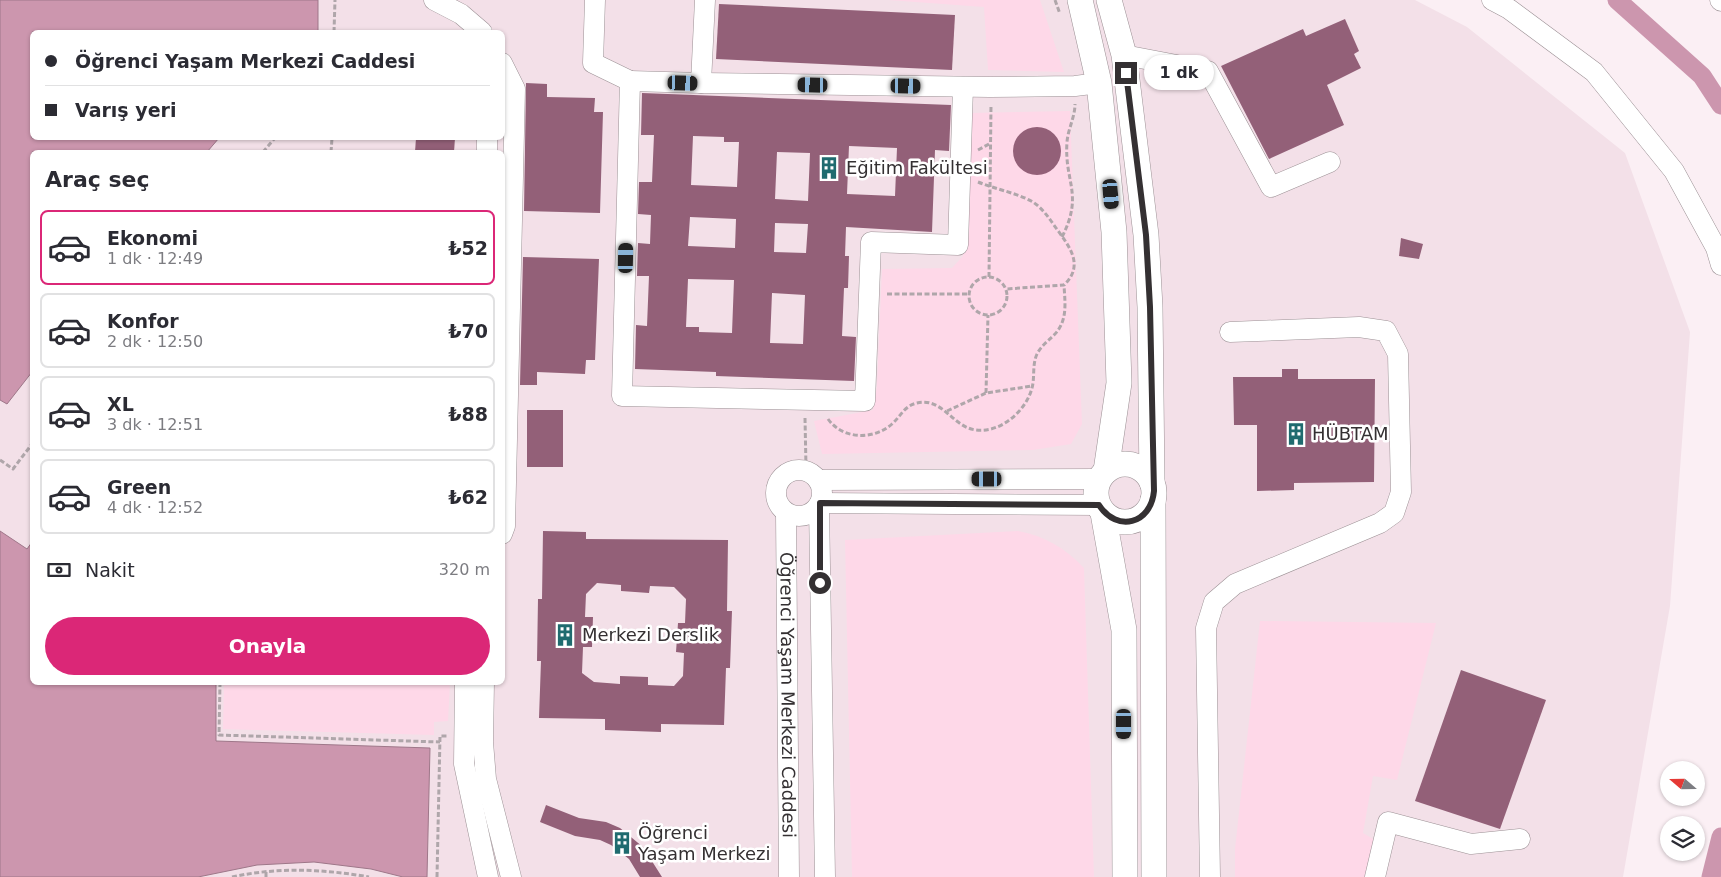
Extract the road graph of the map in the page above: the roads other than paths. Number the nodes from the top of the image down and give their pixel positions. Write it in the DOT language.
graph roads {
  1 [pos="434,0"];
  2 [pos="595,0"];
  3 [pos="705,0"];
  4 [pos="1080,0"];
  5 [pos="1109,0"];
  6 [pos="1492,0"];
  7 [pos="480,30"];
  8 [pos="1124,55"];
  9 [pos="505,69"];
  10 [pos="630,81"];
  11 [pos="701,83"];
  12 [pos="1087,84"];
  13 [pos="962,87"];
  14 [pos="1330,162"];
  15 [pos="1721,265"];
  16 [pos="1230,332"];
  17 [pos="812,475"];
  18 [pos="1103,475"];
  19 [pos="1152,491"];
  20 [pos="819,504"];
  21 [pos="1101,509"];
  22 [pos="786,513"];
  23 [pos="505,526"];
  24 [pos="465,685"];
  25 [pos="484,685"];
  26 [pos="1520,839"];
  27 [pos="488,877"];
  28 [pos="511,877"];
  29 [pos="789,877"];
  30 [pos="825,877"];
  31 [pos="1125,877"];
  32 [pos="1154,877"];
  33 [pos="1210,877"];
  34 [pos="1375,877"];
  1 -- 7 [label="street"];
  2 -- 10 [label="street"];
  3 -- 11 [label="street"];
  4 -- 12 [label="street"];
  5 -- 8 [label="street"];
  6 -- 15 [label="street"];
  8 -- 14 [label="street"];
  8 -- 19 [label="street"];
  9 -- 23 [label="street"];
  10 -- 11 [label="street"];
  10 -- 13 [label="street"];
  11 -- 13 [label="street"];
  12 -- 13 [label="street"];
  12 -- 18 [label="street"];
  16 -- 33 [label="street"];
  17 -- 18 [label="street"];
  17 -- 20 [label="street"];
  17 -- 22 [label="street"];
  18 -- 19 [label="street"];
  18 -- 21 [label="street"];
  19 -- 21 [label="street"];
  19 -- 32 [label="street"];
  20 -- 21 [label="street"];
  20 -- 22 [label="street"];
  20 -- 30 [label="street, Öğrenci Yaşam Merkezi Caddesi"];
  21 -- 31 [label="street"];
  22 -- 29 [label="street, Öğrenci Yaşam Merkezi Caddesi"];
  24 -- 27 [label="street"];
  25 -- 28 [label="street"];
  26 -- 34 [label="street"];
}
